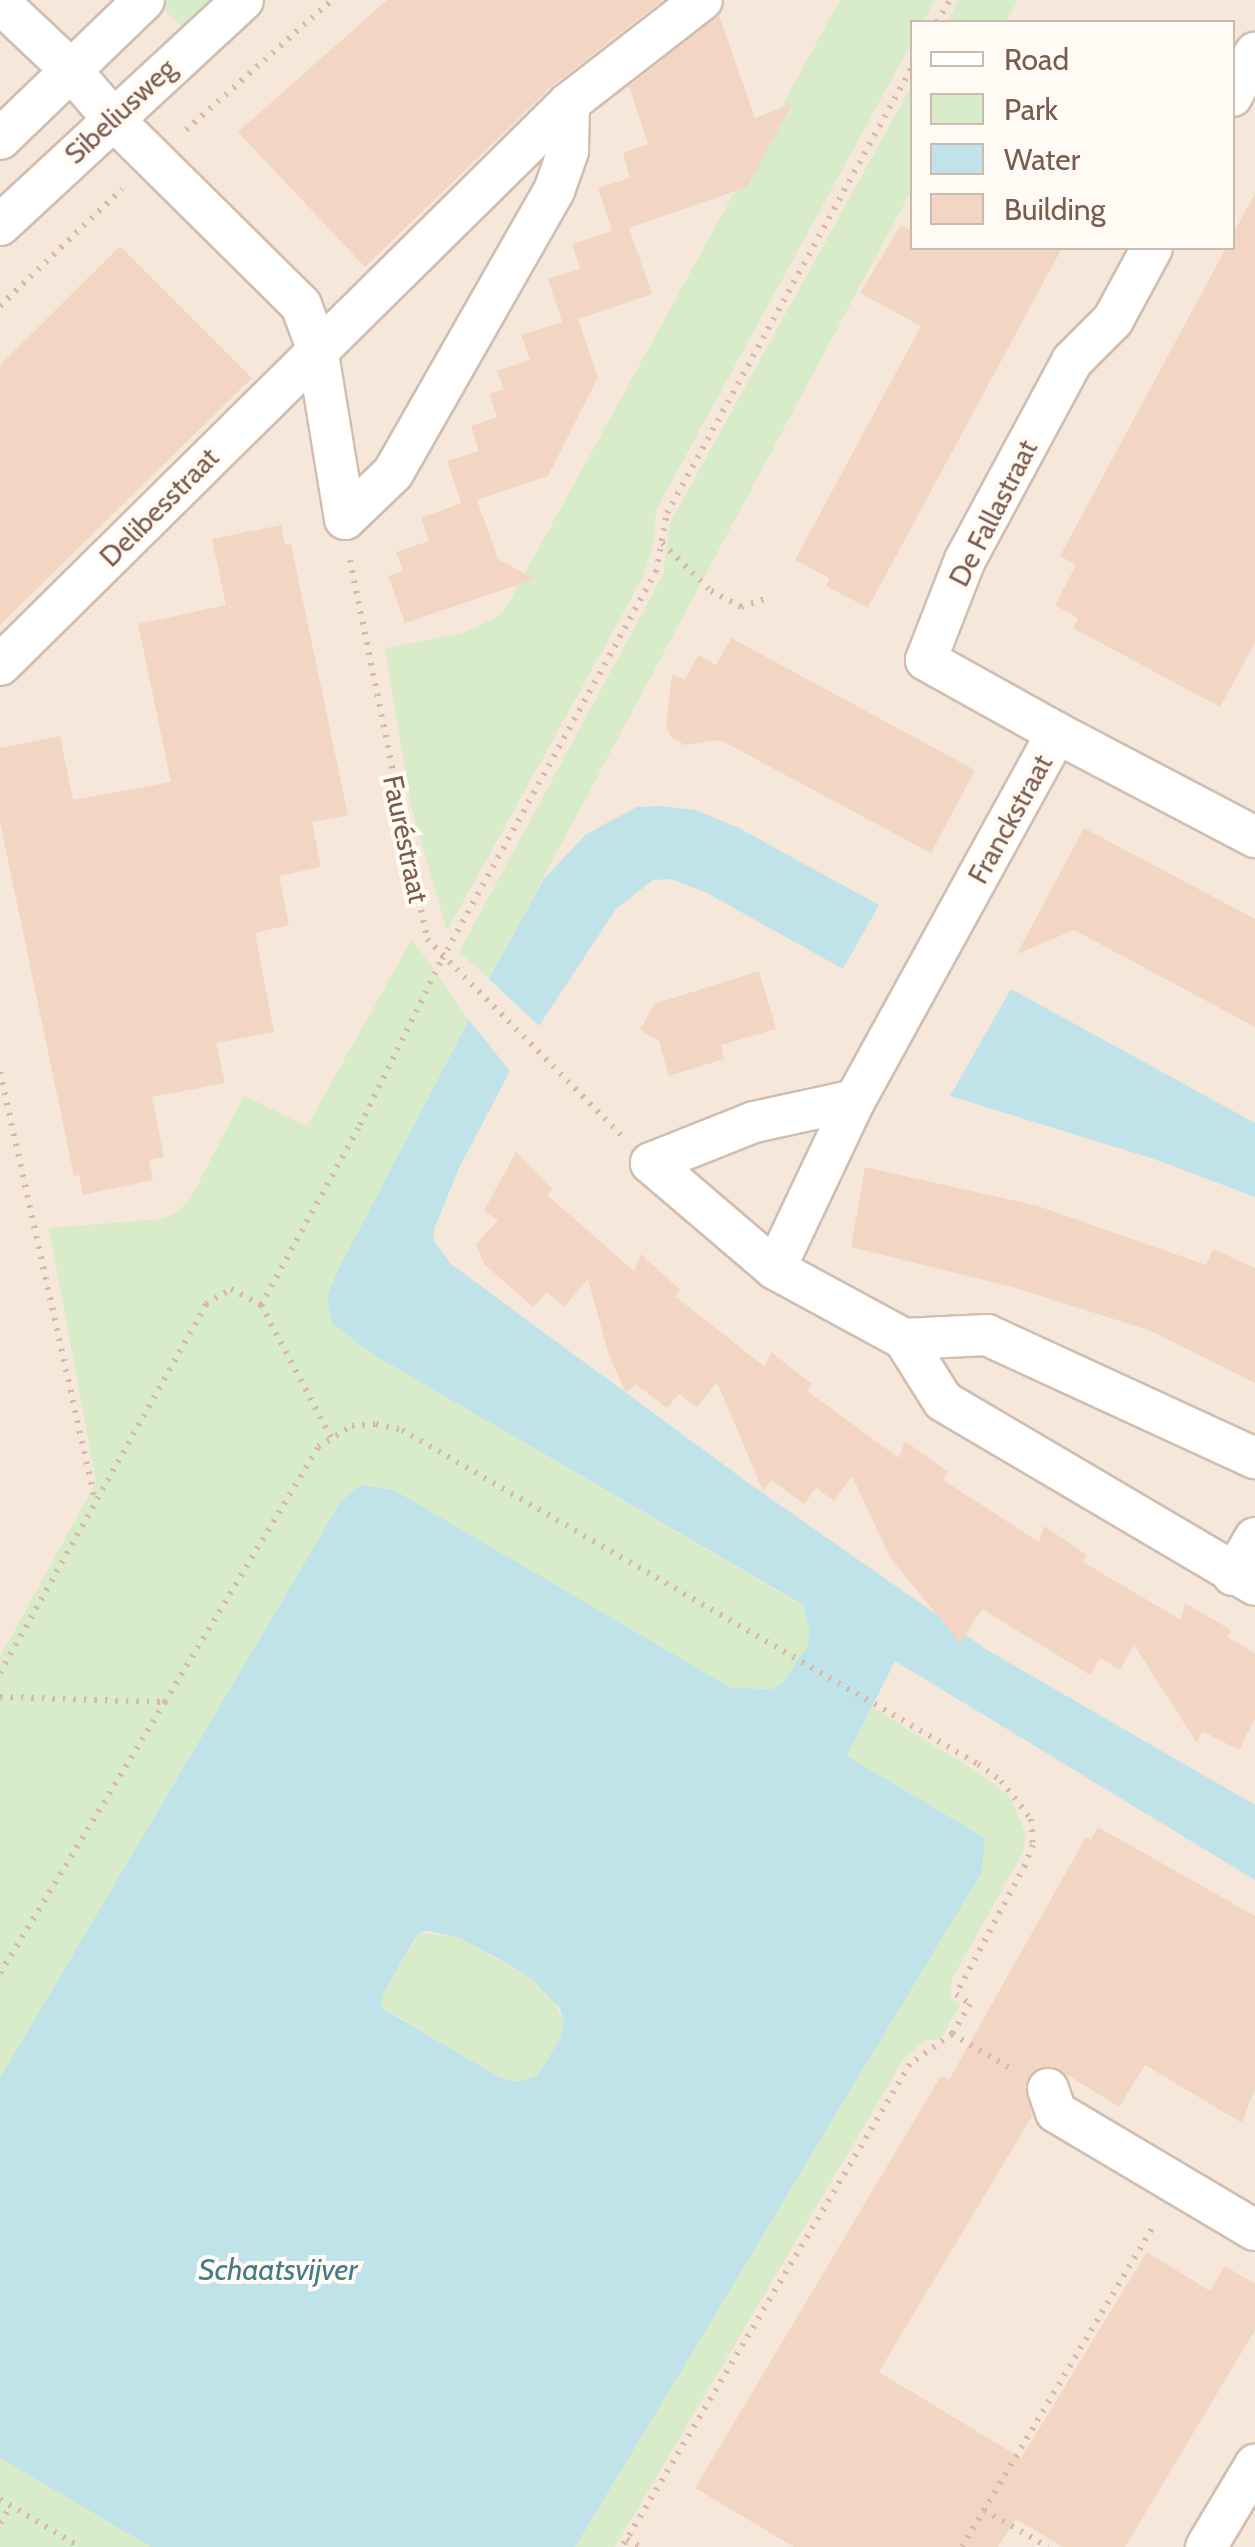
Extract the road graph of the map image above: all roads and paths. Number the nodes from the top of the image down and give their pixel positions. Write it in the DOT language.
graph roads {
  1 [pos="144,0"];
  2 [pos="243,0"];
  3 [pos="702,0"];
  4 [pos="0,4"];
  5 [pos="1255,54"];
  6 [pos="70,69"];
  7 [pos="910,71"];
  8 [pos="1235,91"];
  9 [pos="569,103"];
  10 [pos="114,120"];
  11 [pos="0,139"];
  12 [pos="0,226"];
  13 [pos="1151,250"];
  14 [pos="317,348"];
  15 [pos="345,519"];
  16 [pos="661,542"];
  17 [pos="766,599"];
  18 [pos="0,665"];
  19 [pos="1057,733"];
  20 [pos="1255,837"];
  21 [pos="442,958"];
  22 [pos="0,1072"];
  23 [pos="584,1098"];
  24 [pos="856,1100"];
  25 [pos="775,1270"];
  26 [pos="261,1305"];
  27 [pos="904,1338"];
  28 [pos="332,1440"];
  29 [pos="1255,1458"];
  30 [pos="95,1503"];
  31 [pos="1255,1538"];
  32 [pos="1244,1580"];
  33 [pos="0,1674"];
  34 [pos="0,1697"];
  35 [pos="165,1702"];
  36 [pos="0,1974"];
  37 [pos="952,2034"];
  38 [pos="1048,2089"];
  39 [pos="1179,2183"];
  40 [pos="1255,2230"];
  41 [pos="1255,2465"];
  42 [pos="0,2500"];
  43 [pos="11,2506"];
  44 [pos="984,2510"];
  45 [pos="0,2523"];
  46 [pos="626,2539"];
  47 [pos="80,2547"];
  48 [pos="622,2547"];
  49 [pos="640,2547"];
  50 [pos="962,2547"];
  51 [pos="1048,2547"];
  52 [pos="1206,2547"];
  1 -- 6 [label="street"];
  2 -- 10 [label="street, Sibeliusweg"];
  3 -- 9 [label="street"];
  4 -- 6 [label="street"];
  5 -- 8 [label="street"];
  6 -- 10 [label="street"];
  6 -- 11 [label="street"];
  7 -- 16 [label="path"];
  9 -- 14 [label="street"];
  9 -- 15 [label="street"];
  10 -- 12 [label="street, Sibeliusweg"];
  10 -- 14 [label="street"];
  13 -- 19 [label="street, De Fallastraat"];
  14 -- 15 [label="street"];
  14 -- 18 [label="street, Delibesstraat"];
  15 -- 21 [label="path, Fauréstraat"];
  16 -- 17 [label="path"];
  16 -- 21 [label="path"];
  19 -- 20 [label="street, Franckstraat"];
  19 -- 24 [label="street, Franckstraat"];
  21 -- 23 [label="path, Fauréstraat"];
  21 -- 26 [label="path"];
  22 -- 30 [label="path"];
  24 -- 25 [label="street, Franckstraat"];
  24 -- 25 [label="street"];
  25 -- 27 [label="street"];
  26 -- 28 [label="path"];
  26 -- 30 [label="path"];
  27 -- 29 [label="street"];
  27 -- 32 [label="street"];
  28 -- 35 [label="path"];
  28 -- 37 [label="path"];
  30 -- 33 [label="path"];
  31 -- 32 [label="street"];
  34 -- 35 [label="path"];
  35 -- 36 [label="path"];
  37 -- 38 [label="path"];
  37 -- 46 [label="path"];
  38 -- 39 [label="street"];
  39 -- 40 [label="street"];
  39 -- 44 [label="path"];
  41 -- 52 [label="street"];
  42 -- 43 [label="path"];
  43 -- 45 [label="path"];
  43 -- 47 [label="path"];
  44 -- 50 [label="path"];
  44 -- 51 [label="path"];
  46 -- 48 [label="path"];
  46 -- 49 [label="path"];
}
